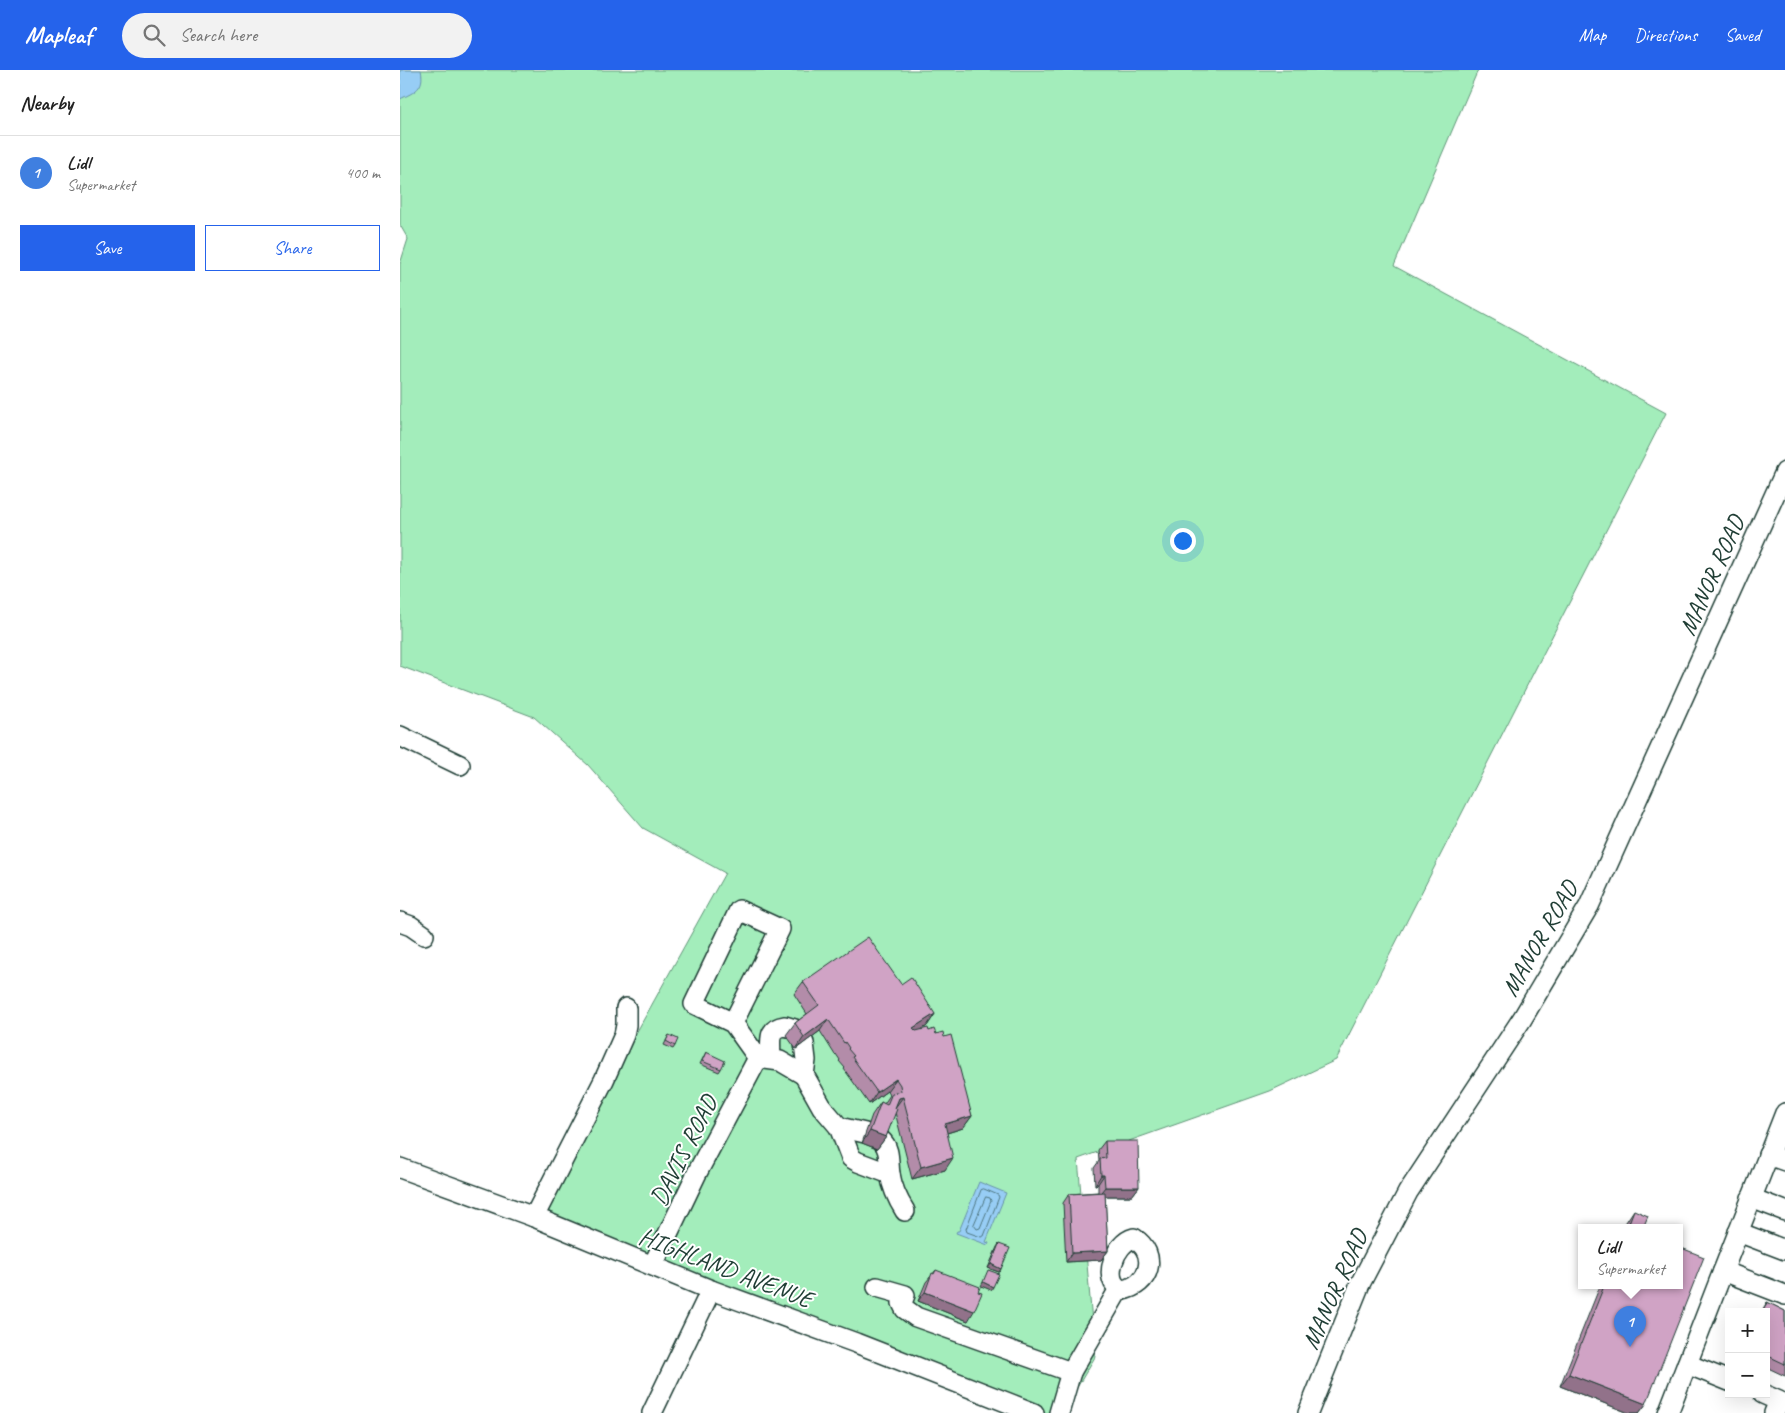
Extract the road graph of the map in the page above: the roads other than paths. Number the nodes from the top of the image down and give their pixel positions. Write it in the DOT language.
graph roads {
  1 [pos="1785,472"];
  2 [pos="400,736"];
  3 [pos="460,766"];
  4 [pos="400,922"];
  5 [pos="424,935"];
  6 [pos="626,1008"];
  7 [pos="733,1023"];
  8 [pos="764,1058"];
  9 [pos="804,1075"];
  10 [pos="1785,1113"];
  11 [pos="839,1127"];
  12 [pos="1776,1158"];
  13 [pos="400,1169"];
  14 [pos="890,1174"];
  15 [pos="1751,1198"];
  16 [pos="905,1211"];
  17 [pos="1785,1211"];
  18 [pos="534,1218"];
  19 [pos="1738,1232"];
  20 [pos="1785,1250"];
  21 [pos="653,1265"];
  22 [pos="1723,1271"];
  23 [pos="877,1286"];
  24 [pos="1119,1289"];
  25 [pos="711,1290"];
  26 [pos="1785,1294"];
  27 [pos="1687,1364"];
  28 [pos="1071,1372"];
  29 [pos="1725,1379"];
  30 [pos="1770,1397"];
  31 [pos="652,1413"];
  32 [pos="1034,1413"];
  33 [pos="1059,1413"];
  34 [pos="1308,1413"];
  35 [pos="1668,1413"];
  36 [pos="1774,1413"];
  1 -- 34 [label="street, MANOR ROAD"];
  2 -- 3 [label="street"];
  4 -- 5 [label="street"];
  6 -- 18 [label="street"];
  7 -- 7 [label="street"];
  7 -- 8 [label="street"];
  8 -- 9 [label="street"];
  8 -- 9 [label="street"];
  8 -- 21 [label="street, DAVIS ROAD"];
  9 -- 11 [label="street"];
  10 -- 12 [label="street"];
  11 -- 14 [label="street"];
  11 -- 14 [label="street"];
  12 -- 15 [label="street"];
  13 -- 18 [label="street, HIGHLAND AVENUE"];
  14 -- 16 [label="street"];
  15 -- 17 [label="street"];
  15 -- 19 [label="street"];
  18 -- 21 [label="street, HIGHLAND AVENUE"];
  19 -- 20 [label="street"];
  19 -- 22 [label="street"];
  21 -- 25 [label="street, HIGHLAND AVENUE"];
  22 -- 26 [label="street"];
  22 -- 27 [label="street"];
  23 -- 28 [label="street"];
  24 -- 28 [label="street"];
  25 -- 31 [label="street"];
  25 -- 32 [label="street, HIGHLAND AVENUE"];
  27 -- 29 [label="street"];
  27 -- 35 [label="street"];
  28 -- 33 [label="street"];
  30 -- 36 [label="street"];
}
